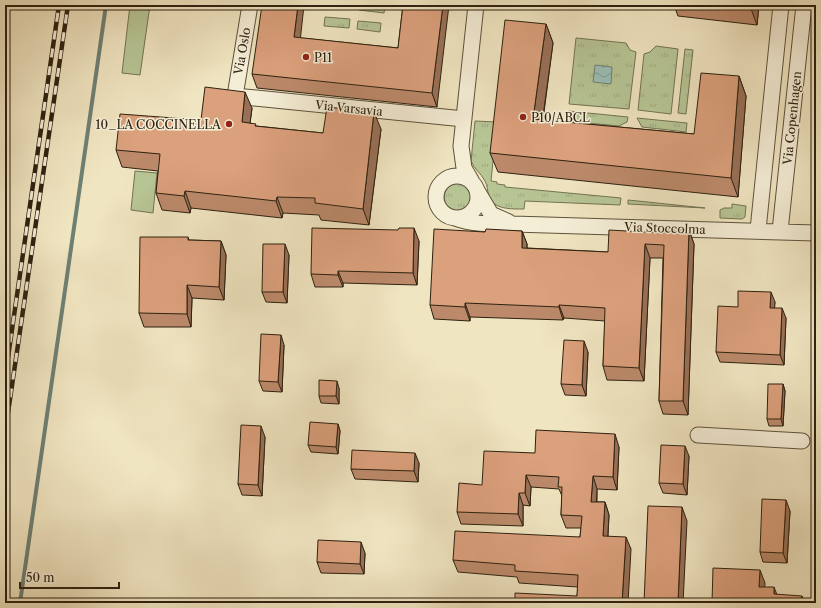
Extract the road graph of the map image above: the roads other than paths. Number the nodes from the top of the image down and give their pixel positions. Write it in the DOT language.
graph roads {
  1 [pos="250,5"];
  2 [pos="476,5"];
  3 [pos="781,5"];
  4 [pos="804,5"];
  5 [pos="235,96"];
  6 [pos="464,119"];
  7 [pos="461,146"];
  8 [pos="448,178"];
  9 [pos="474,186"];
  10 [pos="455,218"];
  11 [pos="513,224"];
  12 [pos="758,230"];
  13 [pos="780,231"];
  14 [pos="816,233"];
  15 [pos="698,435"];
  16 [pos="802,442"];
  1 -- 5 [label="street, Via Oslo"];
  2 -- 6 [label="street, Via Stoccolma"];
  3 -- 12 [label="street, Via Copenhagen"];
  4 -- 13 [label="street, Via Copenhagen"];
  5 -- 6 [label="street, Via Varsavia"];
  6 -- 7 [label="street, Via Stoccolma"];
  7 -- 8 [label="street, Via Stoccolma"];
  7 -- 9 [label="street, Via Stoccolma"];
  8 -- 9 [label="street"];
  8 -- 10 [label="street"];
  9 -- 10 [label="street"];
  9 -- 11 [label="street, Via Stoccolma"];
  10 -- 11 [label="street, Via Stoccolma"];
  11 -- 12 [label="street, Via Stoccolma"];
  12 -- 13 [label="street, Via Stoccolma"];
  13 -- 14 [label="street, Via Stoccolma"];
  15 -- 16 [label="street"];
}
